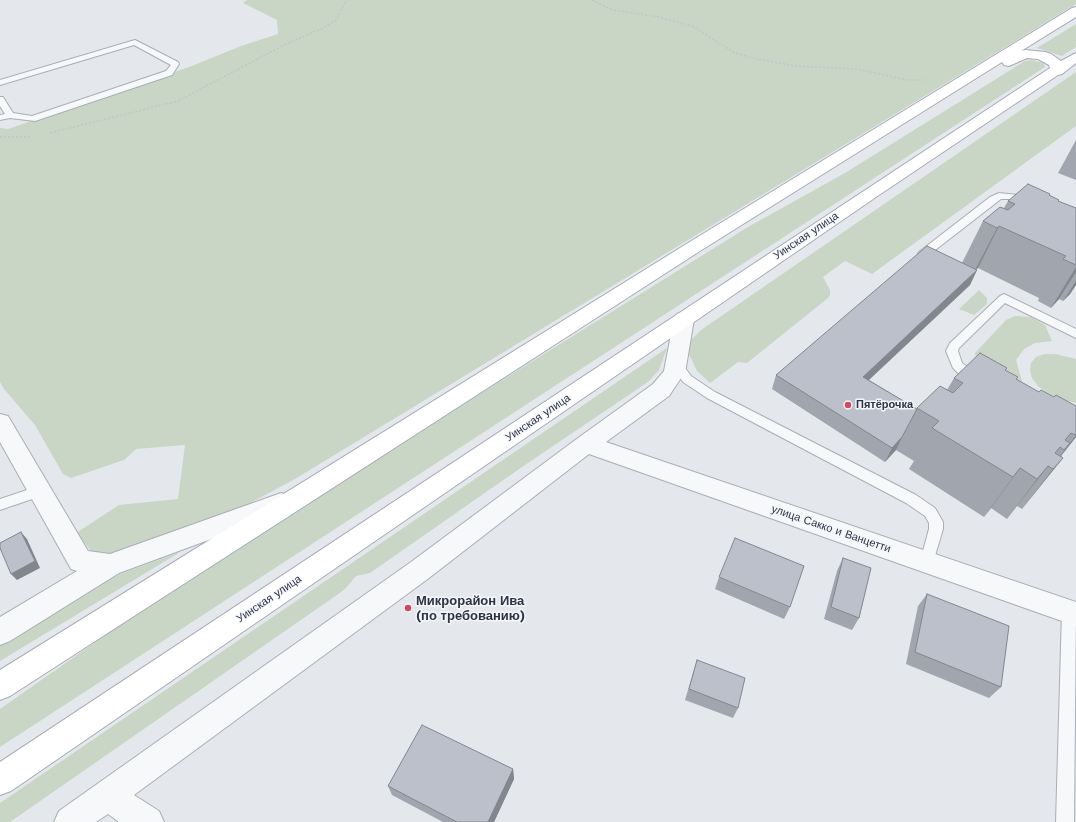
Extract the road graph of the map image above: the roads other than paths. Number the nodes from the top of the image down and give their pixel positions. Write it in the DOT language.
graph roads {
  1 [pos="1076,11"];
  2 [pos="1076,57"];
  3 [pos="1056,71"];
  4 [pos="0,83"];
  5 [pos="0,99"];
  6 [pos="10,115"];
  7 [pos="0,118"];
  8 [pos="804,180"];
  9 [pos="1035,206"];
  10 [pos="936,261"];
  11 [pos="684,319"];
  12 [pos="1076,334"];
  13 [pos="676,364"];
  14 [pos="982,382"];
  15 [pos="0,422"];
  16 [pos="586,444"];
  17 [pos="39,490"];
  18 [pos="303,495"];
  19 [pos="0,505"];
  20 [pos="927,562"];
  21 [pos="110,565"];
  22 [pos="1073,612"];
  23 [pos="0,632"];
  24 [pos="0,686"];
  25 [pos="0,780"];
  26 [pos="108,795"];
  27 [pos="70,822"];
  28 [pos="148,822"];
  29 [pos="1065,822"];
  1 -- 8 [label="main road"];
  2 -- 3 [label="main road, Уинская улица"];
  3 -- 8 [label="main road"];
  3 -- 11 [label="main road, Уинская улица"];
  4 -- 6 [label="lane"];
  5 -- 6 [label="lane"];
  6 -- 7 [label="lane"];
  8 -- 18 [label="main road"];
  9 -- 10 [label="lane"];
  11 -- 13 [label="street"];
  11 -- 25 [label="main road, Уинская улица"];
  12 -- 14 [label="lane"];
  13 -- 16 [label="street"];
  13 -- 20 [label="lane"];
  15 -- 17 [label="street"];
  16 -- 20 [label="street, улица Сакко и Ванцетти"];
  16 -- 26 [label="street"];
  17 -- 19 [label="lane"];
  17 -- 21 [label="street"];
  18 -- 21 [label="street"];
  18 -- 24 [label="main road"];
  20 -- 22 [label="street, улица Сакко и Ванцетти"];
  21 -- 23 [label="street"];
  22 -- 29 [label="lane"];
  26 -- 27 [label="street"];
  26 -- 28 [label="street"];
}
